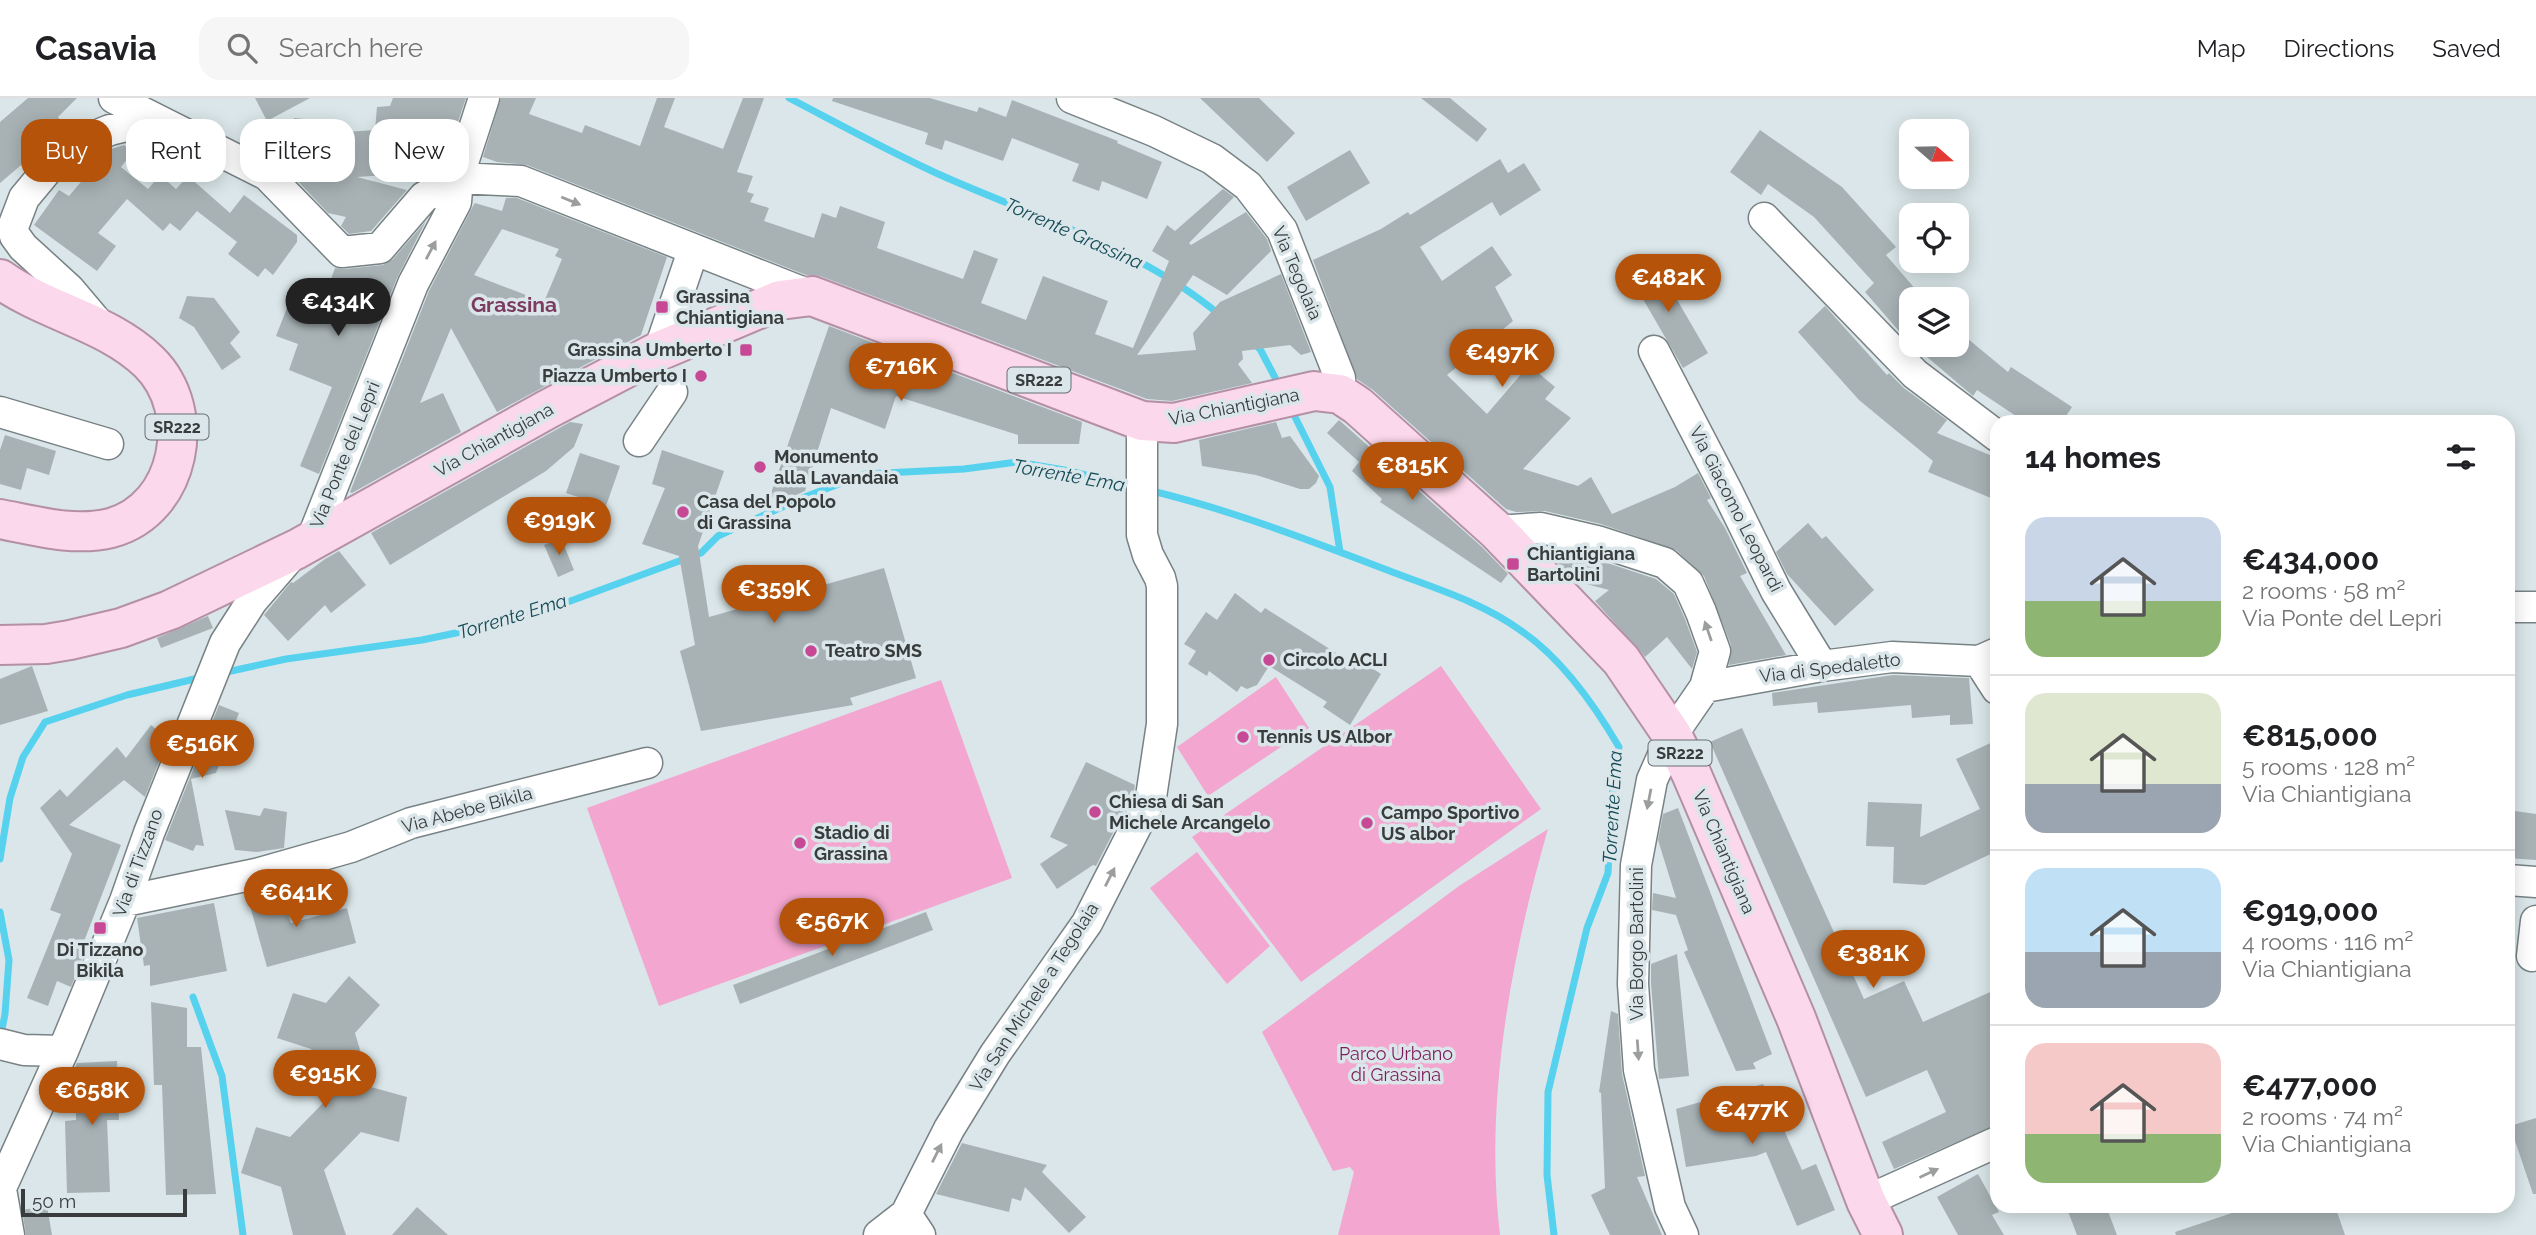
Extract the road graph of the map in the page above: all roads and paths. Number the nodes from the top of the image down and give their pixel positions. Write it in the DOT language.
graph roads {
  1 [pos="114,98"];
  2 [pos="485,98"];
  3 [pos="1072,98"];
  4 [pos="155,119"];
  5 [pos="126,126"];
  6 [pos="469,145"];
  7 [pos="226,154"];
  8 [pos="469,179"];
  9 [pos="451,182"];
  10 [pos="458,182"];
  11 [pos="1764,218"];
  12 [pos="693,251"];
  13 [pos="0,279"];
  14 [pos="812,296"];
  15 [pos="106,333"];
  16 [pos="659,351"];
  17 [pos="1654,351"];
  18 [pos="672,392"];
  19 [pos="1327,393"];
  20 [pos="0,412"];
  21 [pos="1990,431"];
  22 [pos="1142,436"];
  23 [pos="639,441"];
  24 [pos="108,444"];
  25 [pos="0,519"];
  26 [pos="1497,531"];
  27 [pos="304,544"];
  28 [pos="2515,607"];
  29 [pos="2536,607"];
  30 [pos="0,645"];
  31 [pos="1988,657"];
  32 [pos="1822,666"];
  33 [pos="1705,687"];
  34 [pos="1672,736"];
  35 [pos="647,763"];
  36 [pos="125,901"];
  37 [pos="2536,921"];
  38 [pos="2525,957"];
  39 [pos="12,1047"];
  40 [pos="63,1051"];
  41 [pos="1990,1145"];
  42 [pos="1,1189"];
  43 [pos="1867,1201"];
  44 [pos="913,1224"];
  45 [pos="9,1235"];
  46 [pos="879,1235"];
  47 [pos="1684,1235"];
  48 [pos="1883,1235"];
  1 -- 4 [label="street"];
  2 -- 6 [label="street, Via Ponte del Lepri"];
  3 -- 19 [label="street, Via Tegolaia"];
  5 -- 15 [label="street"];
  7 -- 9 [label="street"];
  8 -- 12 [label="street, one-way"];
  27 -- 10 [label="street, Via Ponte del Lepri, one-way"];
  11 -- 21 [label="street"];
  12 -- 14 [label="street"];
  12 -- 16 [label="street"];
  13 -- 15 [label="main road, SR222"];
  14 -- 16 [label="main road, Via Chiantigiana / SR222"];
  14 -- 22 [label="main road, Via Chiantigiana / SR222"];
  15 -- 25 [label="main road, SR222"];
  16 -- 27 [label="main road, Via Chiantigiana / SR222"];
  17 -- 32 [label="street, Via Giacomo Leopardi"];
  18 -- 23 [label="street"];
  19 -- 22 [label="main road, Via Chiantigiana / SR222"];
  19 -- 26 [label="main road, Via Chiantigiana / SR222"];
  20 -- 24 [label="street"];
  44 -- 22 [label="street, Via San Michele a Tegolaia, one-way"];
  33 -- 26 [label="street, Via Borgo Bartolini, one-way"];
  26 -- 34 [label="main road, Via Chiantigiana / SR222"];
  27 -- 30 [label="main road, Via Chiantigiana / SR222"];
  27 -- 36 [label="street, Via di Tizzano"];
  28 -- 29 [label="street"];
  31 -- 32 [label="street, Via di Spedaletto"];
  32 -- 33 [label="street, Via di Spedaletto"];
  33 -- 34 [label="street, Via Borgo Bartolini"];
  34 -- 43 [label="main road, Via Chiantigiana / SR222"];
  34 -- 47 [label="street, Via Borgo Bartolini, one-way"];
  35 -- 36 [label="street, Via Abebe Bikila"];
  36 -- 40 [label="street, Via di Tizzano"];
  37 -- 38 [label="street"];
  39 -- 40 [label="street"];
  40 -- 42 [label="street, Via di Tizzano"];
  43 -- 41 [label="street, one-way"];
  42 -- 45 [label="street"];
  43 -- 48 [label="main road, Via Chiantigiana / SR222"];
  44 -- 46 [label="street"];
}
